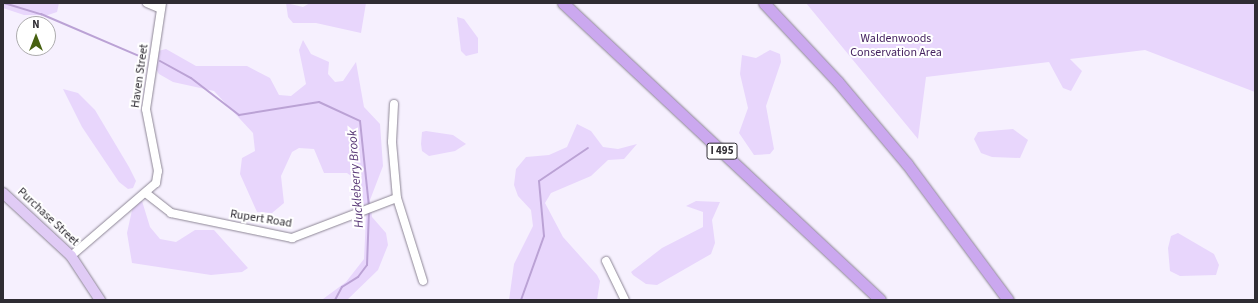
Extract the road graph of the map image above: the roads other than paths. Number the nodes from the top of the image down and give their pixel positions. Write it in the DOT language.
graph roads {
  1 [pos="147,3"];
  2 [pos="563,3"];
  3 [pos="764,3"];
  4 [pos="162,6"];
  5 [pos="394,104"];
  6 [pos="3,193"];
  7 [pos="147,194"];
  8 [pos="397,198"];
  9 [pos="71,256"];
  10 [pos="606,261"];
  11 [pos="423,281"];
  12 [pos="100,300"];
  13 [pos="625,300"];
  14 [pos="880,300"];
  15 [pos="1008,300"];
  1 -- 4 [label="street"];
  2 -- 14 [label="highway, I 495"];
  3 -- 15 [label="highway"];
  4 -- 7 [label="street, Haven Street"];
  5 -- 8 [label="street"];
  6 -- 9 [label="main road, Purchase Street"];
  7 -- 8 [label="street, Rupert Road"];
  7 -- 9 [label="street, Haven Street"];
  8 -- 11 [label="street"];
  9 -- 12 [label="main road, Purchase Street"];
  10 -- 13 [label="street"];
}
